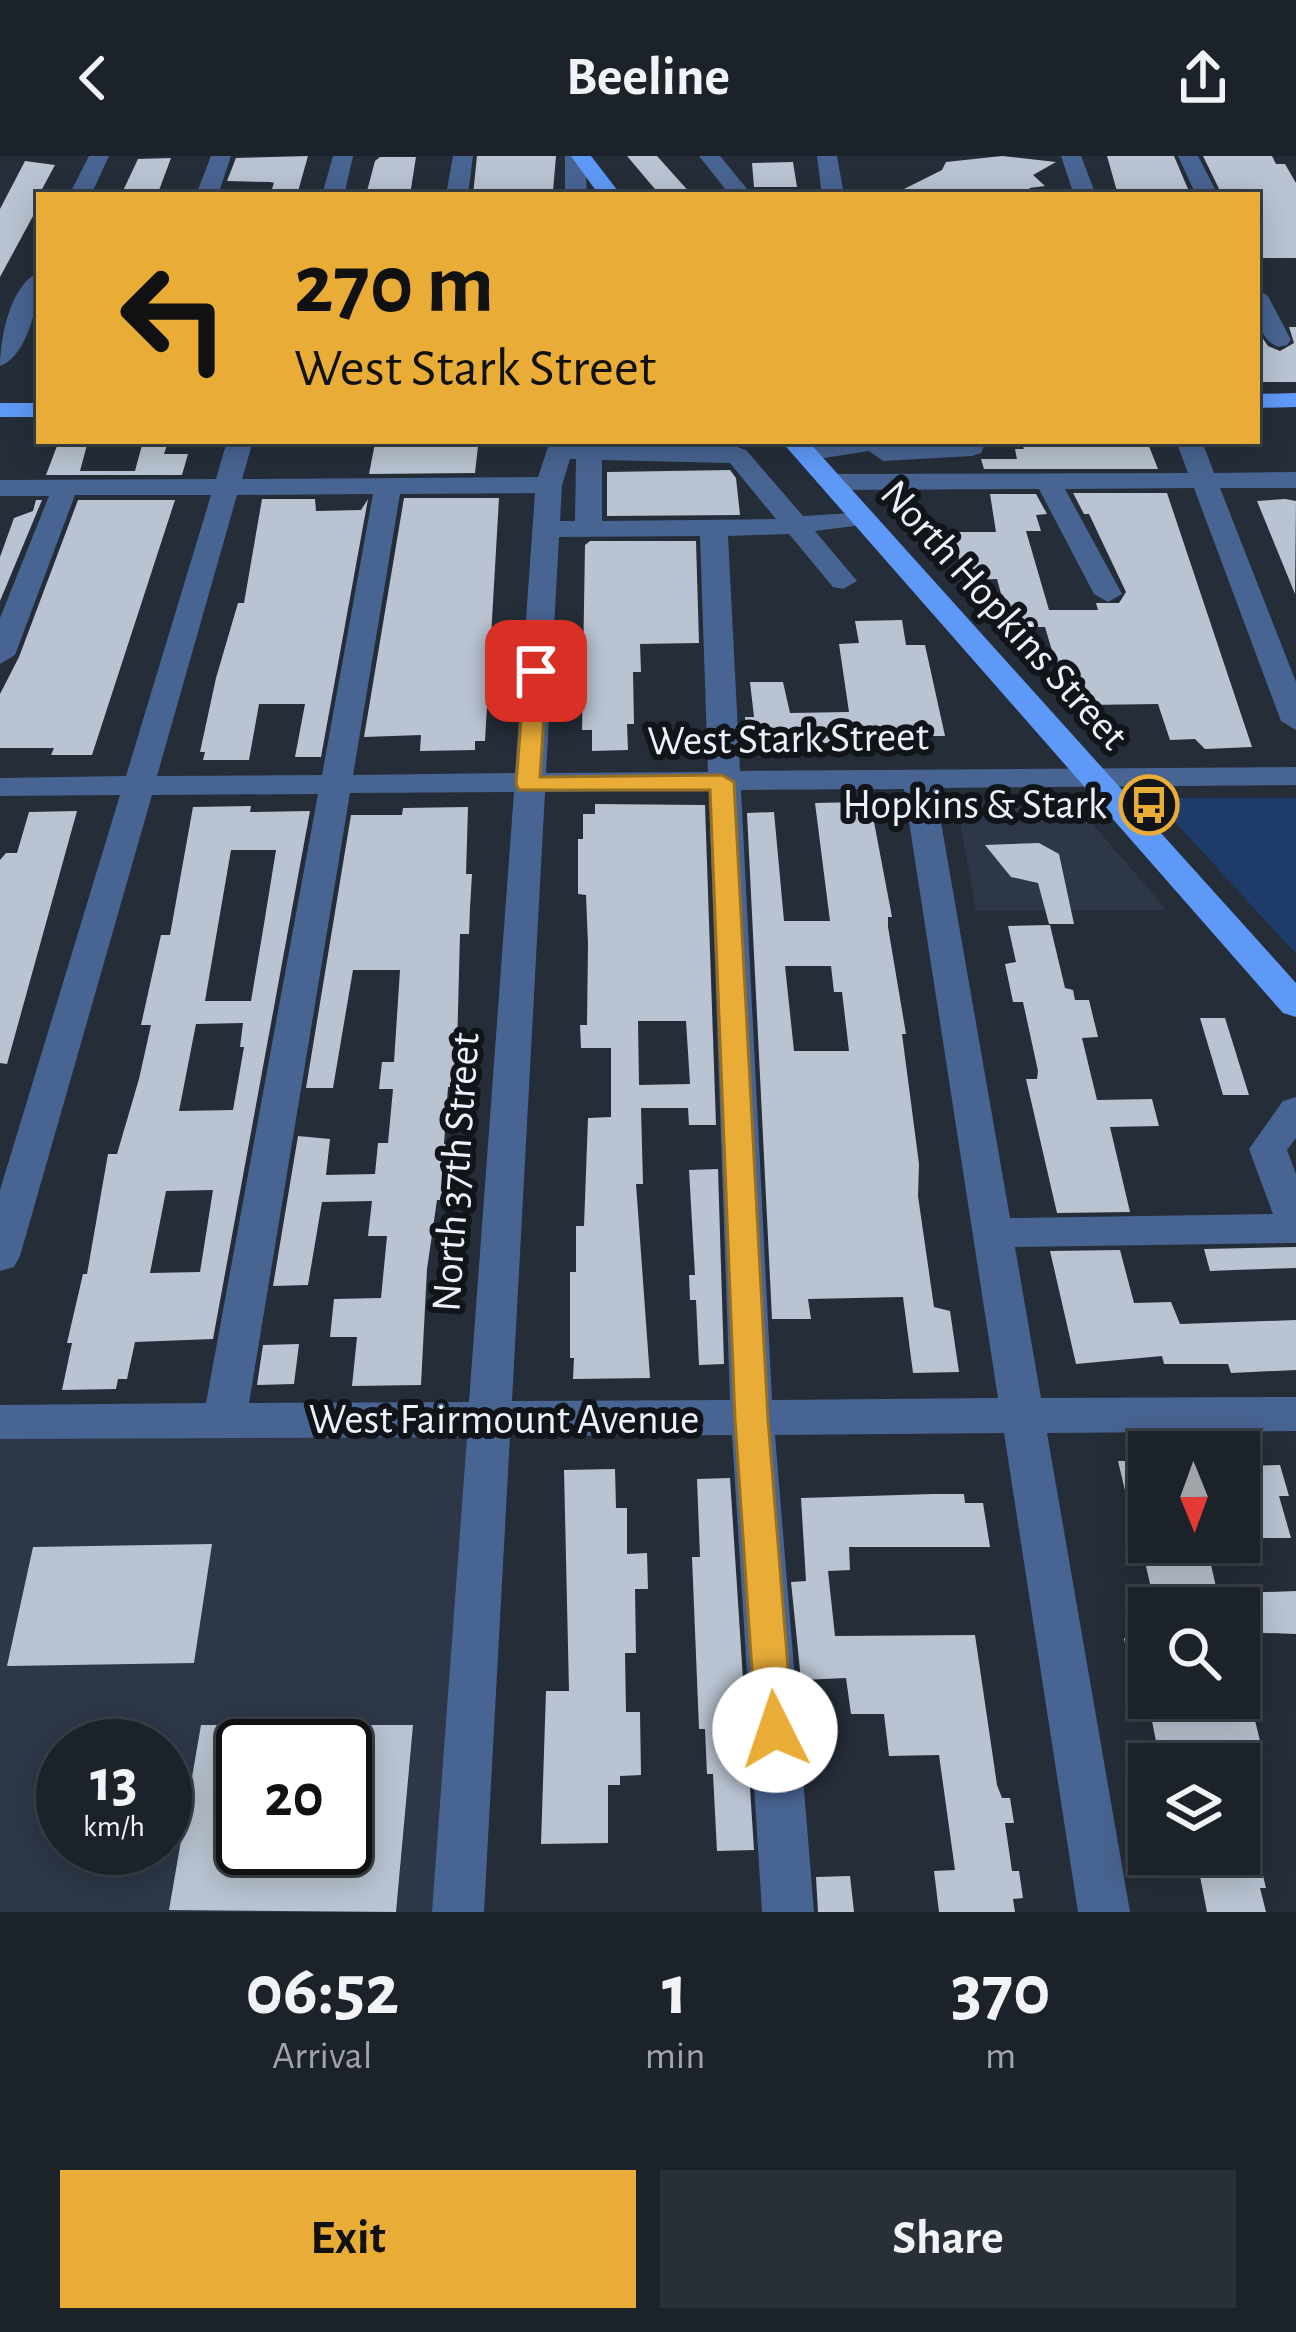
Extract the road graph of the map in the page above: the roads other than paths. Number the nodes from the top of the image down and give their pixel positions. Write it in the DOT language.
graph roads {
  1 [pos="98,156"];
  2 [pos="220,156"];
  3 [pos="344,156"];
  4 [pos="463,156"];
  5 [pos="578,156"];
  6 [pos="709,156"];
  7 [pos="827,156"];
  8 [pos="1071,156"];
  9 [pos="1188,156"];
  10 [pos="81,192"];
  11 [pos="208,192"];
  12 [pos="334,192"];
  13 [pos="457,192"];
  14 [pos="576,192"];
  15 [pos="608,192"];
  16 [pos="739,192"];
  17 [pos="833,192"];
  18 [pos="1084,192"];
  19 [pos="1206,192"];
  20 [pos="36,284"];
  21 [pos="1260,303"];
  22 [pos="1277,340"];
  23 [pos="36,346"];
  24 [pos="2,350"];
  25 [pos="1260,400"];
  26 [pos="1296,400"];
  27 [pos="0,410"];
  28 [pos="36,410"];
  29 [pos="1260,413"];
  30 [pos="1296,413"];
  31 [pos="36,426"];
  32 [pos="0,427"];
  33 [pos="239,444"];
  34 [pos="851,444"];
  35 [pos="868,444"];
  36 [pos="870,444"];
  37 [pos="973,444"];
  38 [pos="1190,444"];
  39 [pos="799,447"];
  40 [pos="565,457"];
  41 [pos="1204,480"];
  42 [pos="1296,480"];
  43 [pos="1048,481"];
  44 [pos="829,482"];
  45 [pos="876,482"];
  46 [pos="388,486"];
  47 [pos="223,487"];
  48 [pos="0,488"];
  49 [pos="65,488"];
  50 [pos="860,518"];
  51 [pos="796,526"];
  52 [pos="588,528"];
  53 [pos="546,529"];
  54 [pos="714,536"];
  55 [pos="843,581"];
  56 [pos="1108,594"];
  57 [pos="0,655"];
  58 [pos="1296,721"];
  59 [pos="1296,776"];
  60 [pos="1091,778"];
  61 [pos="918,780"];
  62 [pos="722,782"];
  63 [pos="528,784"];
  64 [pos="335,785"];
  65 [pos="137,786"];
  66 [pos="0,787"];
  67 [pos="1296,1005"];
  68 [pos="1296,1110"];
  69 [pos="1291,1216"];
  70 [pos="992,1233"];
  71 [pos="0,1256"];
  72 [pos="1022,1416"];
  73 [pos="1296,1416"];
  74 [pos="752,1419"];
  75 [pos="0,1422"];
  76 [pos="224,1422"];
  77 [pos="489,1422"];
  78 [pos="458,1912"];
  79 [pos="788,1912"];
  80 [pos="1104,1912"];
  1 -- 10 [label="street"];
  2 -- 11 [label="street"];
  3 -- 12 [label="street"];
  4 -- 13 [label="street"];
  5 -- 14 [label="street"];
  5 -- 15 [label="main road"];
  6 -- 16 [label="street"];
  7 -- 17 [label="street"];
  8 -- 18 [label="street"];
  9 -- 19 [label="street"];
  20 -- 24 [label="street"];
  21 -- 22 [label="street"];
  23 -- 24 [label="street"];
  25 -- 26 [label="main road"];
  27 -- 28 [label="main road"];
  29 -- 30 [label="main road"];
  31 -- 32 [label="main road"];
  33 -- 47 [label="street"];
  34 -- 39 [label="street"];
  35 -- 45 [label="street"];
  36 -- 37 [label="street"];
  38 -- 41 [label="street"];
  39 -- 44 [label="main road, North Hopkins Street"];
  40 -- 46 [label="street"];
  40 -- 51 [label="street"];
  40 -- 52 [label="street"];
  40 -- 53 [label="street, North 37th Street"];
  41 -- 42 [label="street"];
  41 -- 43 [label="street"];
  41 -- 58 [label="street"];
  43 -- 45 [label="street"];
  43 -- 56 [label="street"];
  44 -- 45 [label="street"];
  44 -- 50 [label="main road, North Hopkins Street"];
  46 -- 47 [label="street"];
  46 -- 64 [label="street"];
  47 -- 49 [label="street"];
  47 -- 65 [label="street"];
  48 -- 49 [label="street"];
  49 -- 57 [label="street"];
  50 -- 51 [label="street"];
  50 -- 60 [label="main road, North Hopkins Street"];
  51 -- 52 [label="street"];
  51 -- 55 [label="street"];
  52 -- 53 [label="street"];
  53 -- 63 [label="street, North 37th Street"];
  54 -- 62 [label="street"];
  59 -- 60 [label="street, West Stark Street"];
  60 -- 61 [label="street, West Stark Street"];
  60 -- 67 [label="main road, North Hopkins Street"];
  61 -- 62 [label="street, West Stark Street"];
  61 -- 70 [label="street"];
  62 -- 63 [label="street, West Stark Street"];
  62 -- 74 [label="street"];
  63 -- 64 [label="street, West Stark Street"];
  63 -- 77 [label="street, North 37th Street"];
  64 -- 65 [label="street, West Stark Street"];
  64 -- 76 [label="street"];
  65 -- 66 [label="street, West Stark Street"];
  65 -- 71 [label="street"];
  68 -- 69 [label="street"];
  69 -- 70 [label="street"];
  70 -- 72 [label="street"];
  72 -- 73 [label="street, West Fairmount Avenue"];
  72 -- 74 [label="street, West Fairmount Avenue"];
  72 -- 80 [label="street"];
  74 -- 77 [label="street, West Fairmount Avenue"];
  74 -- 79 [label="street"];
  75 -- 76 [label="street, West Fairmount Avenue"];
  76 -- 77 [label="street, West Fairmount Avenue"];
  77 -- 78 [label="street, North 37th Street"];
}
